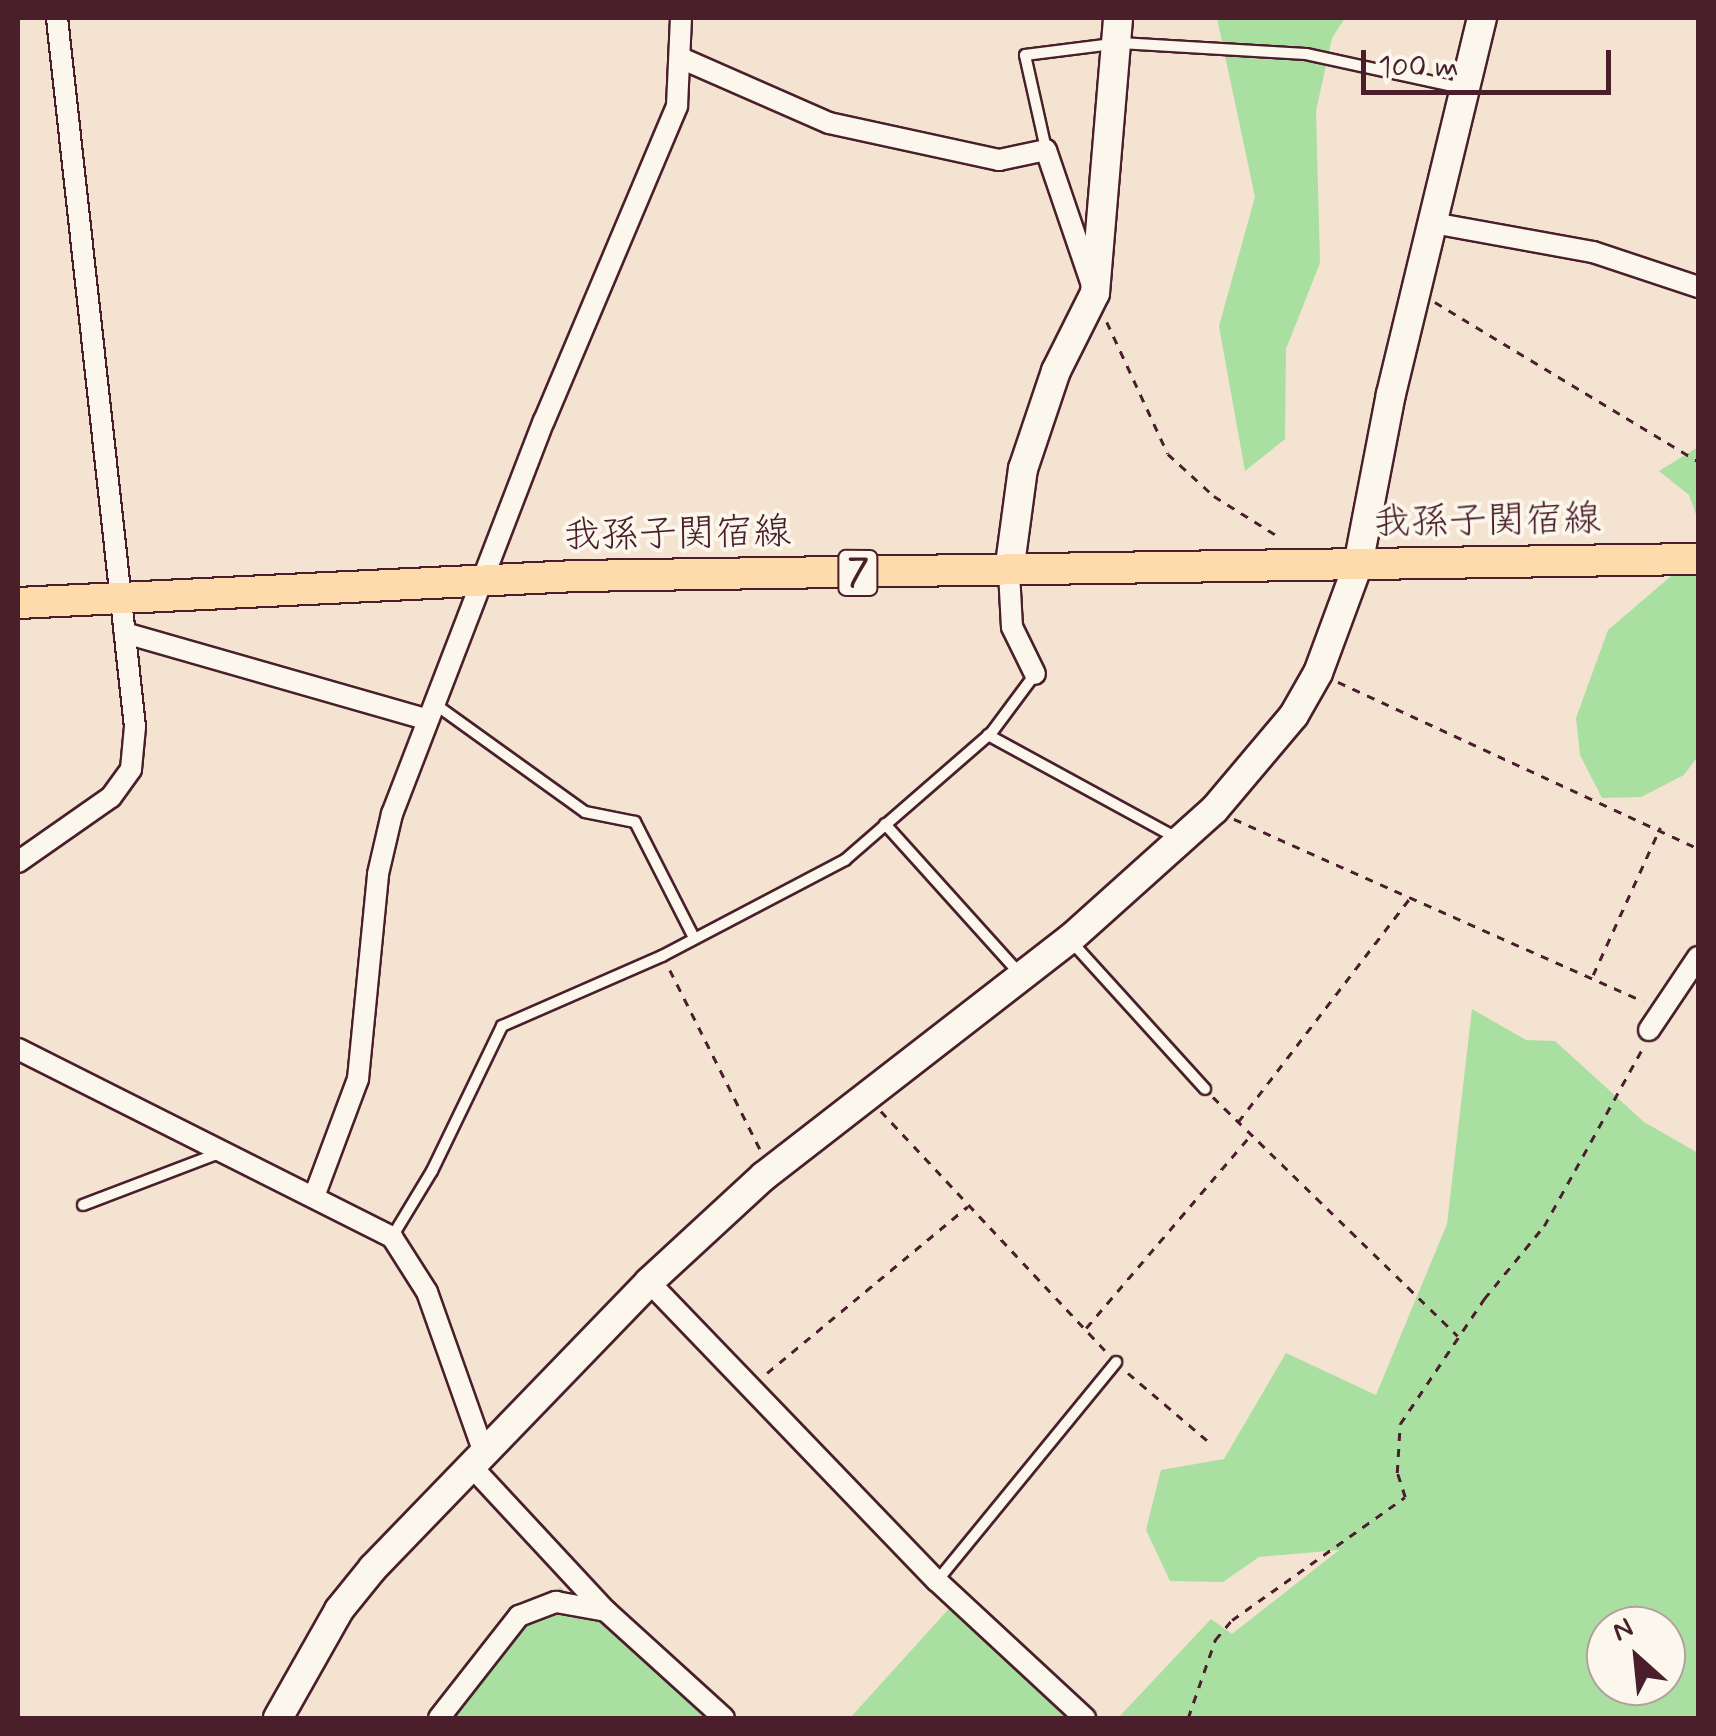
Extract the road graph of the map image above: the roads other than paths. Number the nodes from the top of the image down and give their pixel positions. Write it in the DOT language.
graph roads {
  1 [pos="57,18"];
  2 [pos="681,18"];
  3 [pos="1482,18"];
  4 [pos="1118,30"];
  5 [pos="684,59"];
  6 [pos="1465,88"];
  7 [pos="1046,150"];
  8 [pos="1433,224"];
  9 [pos="1698,287"];
  10 [pos="1095,292"];
  11 [pos="1698,559"];
  12 [pos="1358,565"];
  13 [pos="1009,572"];
  14 [pos="480,578"];
  15 [pos="121,596"];
  16 [pos="18,603"];
  17 [pos="124,633"];
  18 [pos="1035,674"];
  19 [pos="428,710"];
  20 [pos="988,735"];
  21 [pos="886,824"];
  22 [pos="1180,839"];
  23 [pos="18,862"];
  24 [pos="694,938"];
  25 [pos="1070,939"];
  26 [pos="1698,957"];
  27 [pos="1022,976"];
  28 [pos="1649,1030"];
  29 [pos="18,1050"];
  30 [pos="1205,1089"];
  31 [pos="225,1150"];
  32 [pos="315,1194"];
  33 [pos="82,1206"];
  34 [pos="392,1237"];
  35 [pos="649,1282"];
  36 [pos="1116,1362"];
  37 [pos="478,1460"];
  38 [pos="937,1581"];
  39 [pos="606,1611"];
  40 [pos="278,1718"];
  41 [pos="439,1718"];
  42 [pos="724,1718"];
  43 [pos="1085,1718"];
  1 -- 15 [label="street"];
  2 -- 5 [label="street"];
  3 -- 6 [label="street"];
  4 -- 6 [label="lane"];
  4 -- 7 [label="lane"];
  4 -- 10 [label="street"];
  5 -- 7 [label="street"];
  5 -- 14 [label="street"];
  6 -- 8 [label="street"];
  7 -- 10 [label="street"];
  8 -- 9 [label="street"];
  8 -- 12 [label="street"];
  10 -- 13 [label="street"];
  11 -- 12 [label="main road, 我孫子関宿線 / 7"];
  12 -- 13 [label="main road, 我孫子関宿線 / 7"];
  12 -- 22 [label="street"];
  13 -- 14 [label="main road, 我孫子関宿線 / 7"];
  13 -- 18 [label="street"];
  14 -- 15 [label="main road, 我孫子関宿線 / 7"];
  14 -- 19 [label="street"];
  15 -- 16 [label="main road, 我孫子関宿線 / 7"];
  15 -- 17 [label="street"];
  17 -- 19 [label="street"];
  17 -- 23 [label="street"];
  18 -- 20 [label="lane"];
  19 -- 24 [label="lane"];
  19 -- 32 [label="street"];
  20 -- 21 [label="lane"];
  20 -- 22 [label="lane"];
  21 -- 24 [label="lane"];
  21 -- 27 [label="lane"];
  22 -- 25 [label="street"];
  24 -- 34 [label="lane"];
  25 -- 27 [label="street"];
  25 -- 30 [label="lane"];
  26 -- 28 [label="street"];
  27 -- 35 [label="street"];
  29 -- 31 [label="street"];
  31 -- 32 [label="street"];
  31 -- 33 [label="lane"];
  32 -- 34 [label="street"];
  34 -- 37 [label="street"];
  35 -- 37 [label="street"];
  35 -- 38 [label="street"];
  36 -- 38 [label="lane"];
  37 -- 39 [label="street"];
  37 -- 40 [label="street"];
  38 -- 43 [label="street"];
  39 -- 41 [label="street"];
  39 -- 42 [label="street"];
}
